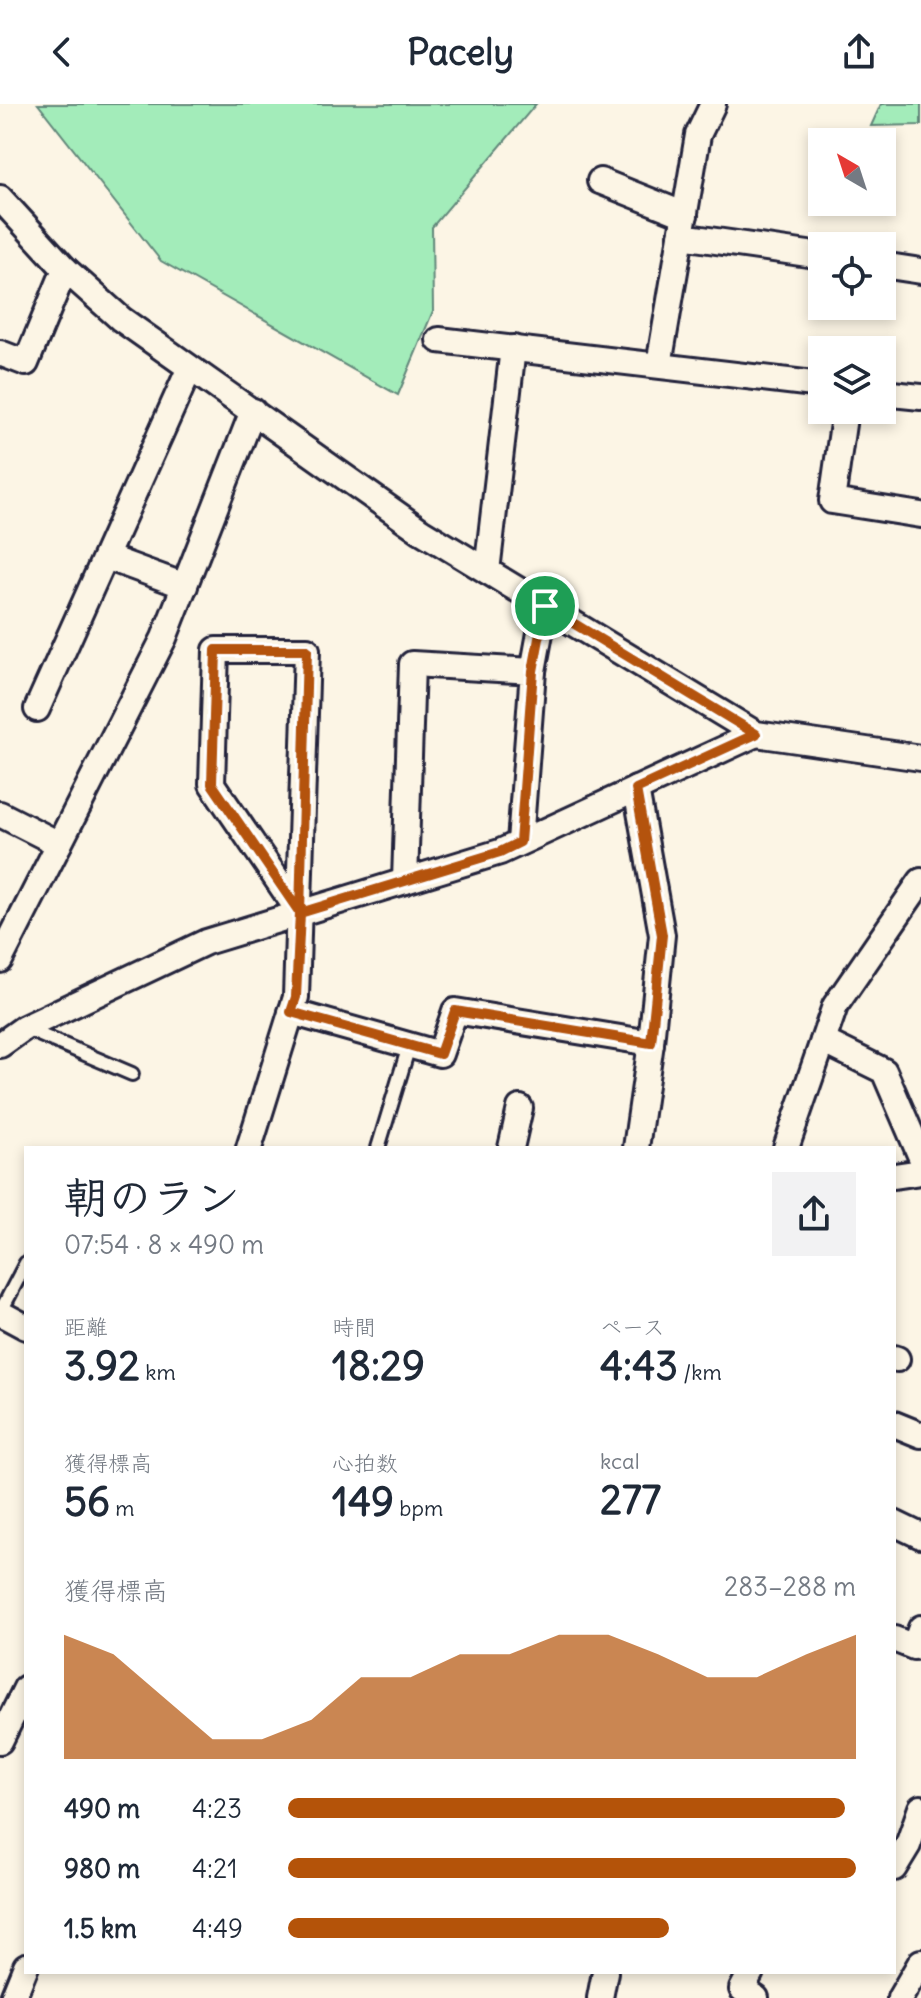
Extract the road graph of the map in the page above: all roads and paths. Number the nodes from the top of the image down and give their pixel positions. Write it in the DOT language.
graph roads {
  1 [pos="713,104"];
  2 [pos="600,181"];
  3 [pos="0,198"];
  4 [pos="683,226"];
  5 [pos="808,253"];
  6 [pos="896,267"];
  7 [pos="65,269"];
  8 [pos="921,271"];
  9 [pos="439,340"];
  10 [pos="513,348"];
  11 [pos="0,353"];
  12 [pos="659,365"];
  13 [pos="189,370"];
  14 [pos="808,383"];
  15 [pos="896,394"];
  16 [pos="921,397"];
  17 [pos="253,411"];
  18 [pos="843,424"];
  19 [pos="921,515"];
  20 [pos="106,557"];
  21 [pos="487,571"];
  22 [pos="185,586"];
  23 [pos="545,606"];
  24 [pos="533,671"];
  25 [pos="37,709"];
  26 [pos="756,734"];
  27 [pos="921,758"];
  28 [pos="636,789"];
  29 [pos="0,814"];
  30 [pos="520,842"];
  31 [pos="59,844"];
  32 [pos="405,881"];
  33 [pos="921,881"];
  34 [pos="300,913"];
  35 [pos="0,960"];
  36 [pos="291,1012"];
  37 [pos="24,1028"];
  38 [pos="823,1041"];
  39 [pos="651,1043"];
  40 [pos="0,1045"];
  41 [pos="409,1046"];
  42 [pos="132,1074"];
  43 [pos="520,1108"];
  44 [pos="250,1146"];
  45 [pos="379,1146"];
  46 [pos="511,1146"];
  47 [pos="636,1146"];
  48 [pos="787,1146"];
  49 [pos="921,1157"];
  50 [pos="921,1172"];
  51 [pos="896,1176"];
  52 [pos="24,1267"];
  53 [pos="0,1313"];
  54 [pos="24,1326"];
  55 [pos="896,1425"];
  56 [pos="921,1435"];
  57 [pos="896,1524"];
  58 [pos="921,1536"];
  59 [pos="921,1628"];
  60 [pos="896,1640"];
  61 [pos="24,1692"];
  62 [pos="0,1741"];
  63 [pos="921,1808"];
  64 [pos="908,1845"];
  65 [pos="896,1865"];
  66 [pos="921,1962"];
  67 [pos="24,1971"];
  68 [pos="605,1974"];
  69 [pos="750,1974"];
  70 [pos="13,1998"];
  71 [pos="600,1998"];
  72 [pos="756,1998"];
  73 [pos="900,1998"];
  1 -- 4 [label="street"];
  2 -- 4 [label="street"];
  3 -- 7 [label="street"];
  4 -- 5 [label="street"];
  4 -- 12 [label="street"];
  6 -- 8 [label="street"];
  7 -- 11 [label="street"];
  7 -- 13 [label="street"];
  9 -- 10 [label="street"];
  10 -- 12 [label="street"];
  10 -- 21 [label="street"];
  12 -- 14 [label="street"];
  13 -- 17 [label="street"];
  13 -- 20 [label="street"];
  15 -- 16 [label="street"];
  17 -- 21 [label="street"];
  17 -- 22 [label="street"];
  18 -- 19 [label="street"];
  20 -- 22 [label="street"];
  20 -- 25 [label="street"];
  21 -- 23 [label="street"];
  22 -- 31 [label="street"];
  23 -- 24 [label="street"];
  23 -- 26 [label="street"];
  24 -- 30 [label="street"];
  24 -- 32 [label="street"];
  26 -- 27 [label="street"];
  26 -- 28 [label="street"];
  28 -- 30 [label="street"];
  28 -- 39 [label="street"];
  29 -- 31 [label="street"];
  30 -- 32 [label="street"];
  31 -- 35 [label="street"];
  32 -- 34 [label="street"];
  33 -- 38 [label="street"];
  34 -- 34 [label="street"];
  34 -- 36 [label="street"];
  34 -- 37 [label="street"];
  36 -- 41 [label="street"];
  36 -- 44 [label="street"];
  37 -- 40 [label="street"];
  37 -- 42 [label="lane"];
  38 -- 48 [label="street"];
  38 -- 49 [label="street"];
  39 -- 41 [label="street"];
  39 -- 47 [label="street"];
  41 -- 45 [label="lane"];
  43 -- 46 [label="street"];
  50 -- 51 [label="street"];
  52 -- 53 [label="lane"];
  53 -- 54 [label="street"];
  55 -- 56 [label="street"];
  57 -- 58 [label="street"];
  59 -- 60 [label="street"];
  61 -- 62 [label="street"];
  63 -- 64 [label="street"];
  64 -- 65 [label="street"];
  66 -- 73 [label="street"];
  67 -- 70 [label="street"];
  68 -- 71 [label="street"];
  69 -- 72 [label="street"];
}
